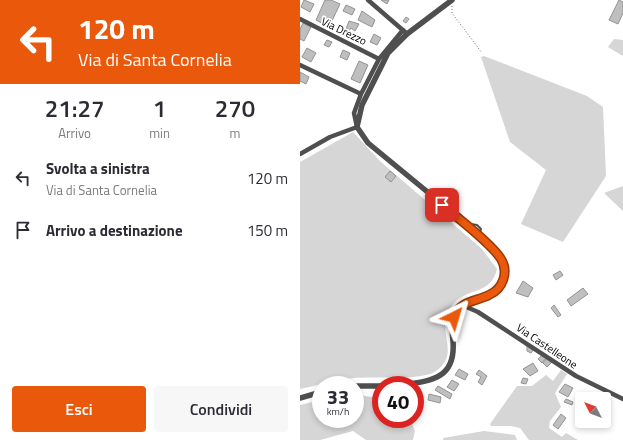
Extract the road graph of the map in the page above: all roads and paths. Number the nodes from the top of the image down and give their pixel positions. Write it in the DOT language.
graph roads {
  1 [pos="368,0"];
  2 [pos="450,2"];
  3 [pos="300,19"];
  4 [pos="405,32"];
  5 [pos="482,53"];
  6 [pos="379,59"];
  7 [pos="300,65"];
  8 [pos="361,94"];
  9 [pos="358,127"];
  10 [pos="300,154"];
  11 [pos="462,305"];
  12 [pos="424,380"];
  13 [pos="312,395"];
  14 [pos="300,398"];
  15 [pos="623,399"];
  1 -- 4 [label="street"];
  2 -- 4 [label="street"];
  2 -- 5 [label="path"];
  3 -- 6 [label="street, Via Drezzo"];
  4 -- 6 [label="street"];
  4 -- 9 [label="street"];
  6 -- 8 [label="street"];
  7 -- 8 [label="street"];
  8 -- 9 [label="street"];
  9 -- 10 [label="street"];
  9 -- 11 [label="street"];
  11 -- 12 [label="street"];
  11 -- 15 [label="street, Via Castelleone"];
  13 -- 14 [label="street"];
}
